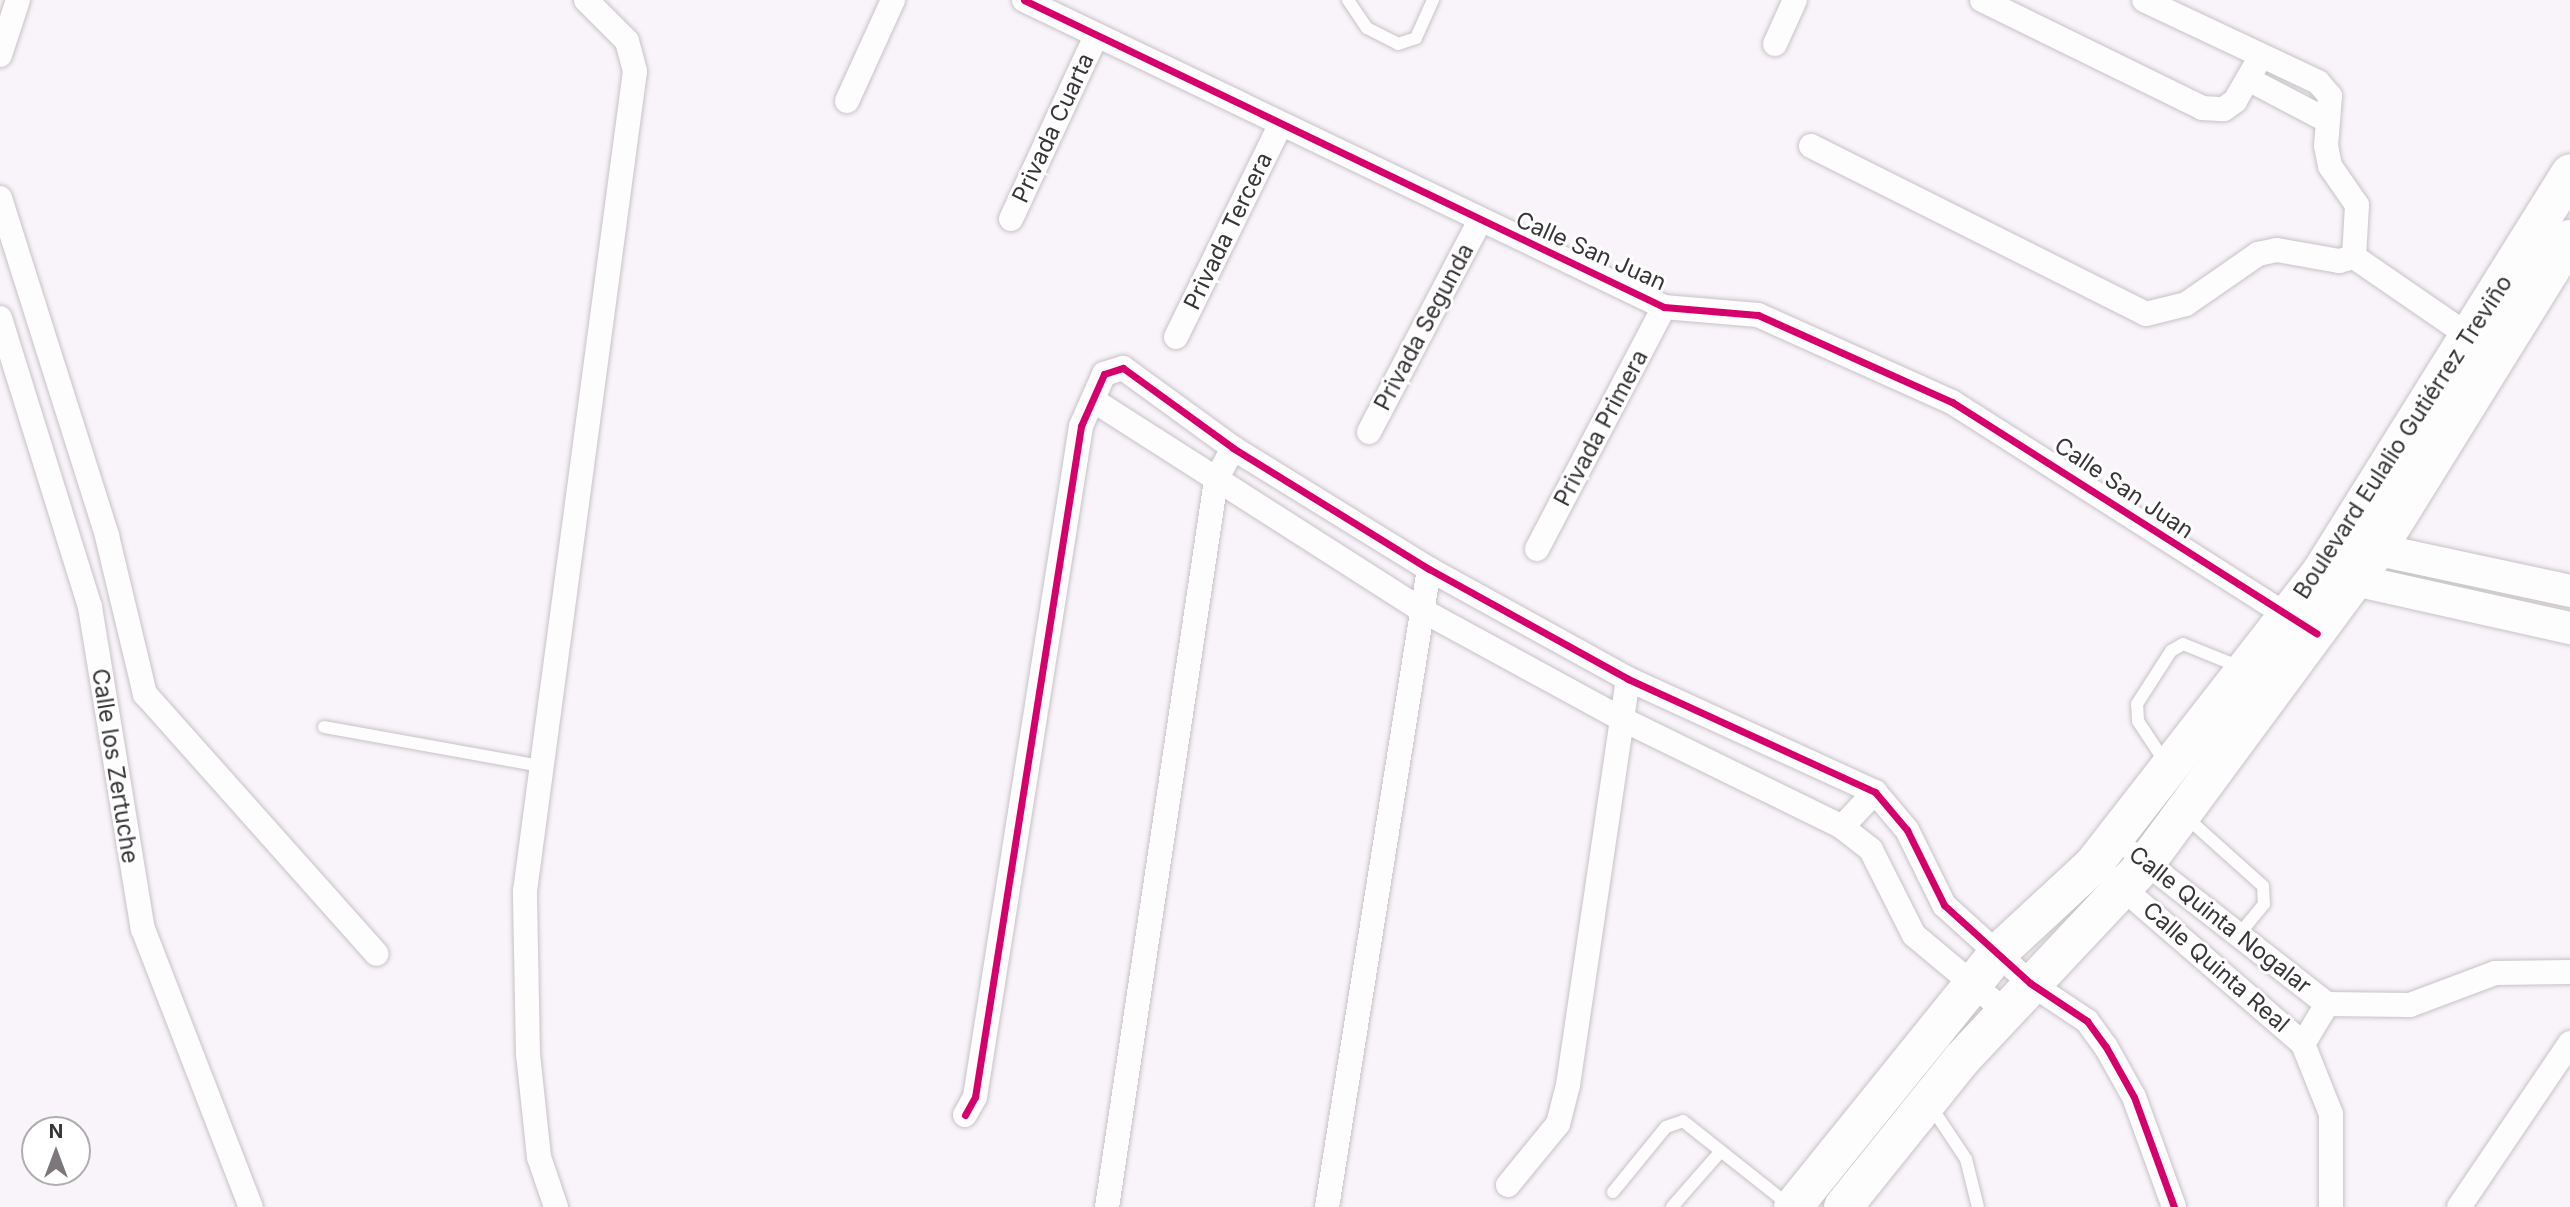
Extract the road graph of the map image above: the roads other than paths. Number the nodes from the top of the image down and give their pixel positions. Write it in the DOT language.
graph roads {
  1 [pos="18,0"];
  2 [pos="586,0"];
  3 [pos="893,0"];
  4 [pos="1024,0"];
  5 [pos="1348,0"];
  6 [pos="1433,0"];
  7 [pos="1795,0"];
  8 [pos="1982,0"];
  9 [pos="2144,0"];
  10 [pos="1095,38"];
  11 [pos="1775,44"];
  12 [pos="0,55"];
  13 [pos="2261,55"];
  14 [pos="2248,79"];
  15 [pos="847,101"];
  16 [pos="2326,120"];
  17 [pos="1280,126"];
  18 [pos="1811,146"];
  19 [pos="2570,173"];
  20 [pos="0,198"];
  21 [pos="1011,219"];
  22 [pos="1480,221"];
  23 [pos="2570,239"];
  24 [pos="2354,257"];
  25 [pos="1664,307"];
  26 [pos="0,318"];
  27 [pos="2469,336"];
  28 [pos="1176,337"];
  29 [pos="1093,400"];
  30 [pos="1369,432"];
  31 [pos="1233,448"];
  32 [pos="1216,480"];
  33 [pos="1537,549"];
  34 [pos="2349,561"];
  35 [pos="1429,569"];
  36 [pos="2570,591"];
  37 [pos="1418,608"];
  38 [pos="2302,625"];
  39 [pos="2570,628"];
  40 [pos="2247,669"];
  41 [pos="1628,679"];
  42 [pos="1622,719"];
  43 [pos="324,727"];
  44 [pos="540,766"];
  45 [pos="2170,768"];
  46 [pos="1875,792"];
  47 [pos="2182,814"];
  48 [pos="1842,827"];
  49 [pos="2105,851"];
  50 [pos="2135,875"];
  51 [pos="2237,937"];
  52 [pos="1999,952"];
  53 [pos="377,954"];
  54 [pos="2570,972"];
  55 [pos="2030,983"];
  56 [pos="1973,984"];
  57 [pos="2327,1003"];
  58 [pos="2005,1011"];
  59 [pos="2570,1043"];
  60 [pos="2303,1044"];
  61 [pos="1927,1102"];
  62 [pos="965,1115"];
  63 [pos="1721,1151"];
  64 [pos="1508,1185"];
  65 [pos="1613,1192"];
  66 [pos="251,1207"];
  67 [pos="556,1207"];
  68 [pos="1107,1207"];
  69 [pos="1328,1207"];
  70 [pos="1672,1207"];
  71 [pos="1793,1207"];
  72 [pos="1843,1207"];
  73 [pos="1978,1207"];
  74 [pos="2174,1207"];
  75 [pos="2331,1207"];
  76 [pos="2459,1207"];
  1 -- 12 [label="street"];
  2 -- 44 [label="street"];
  3 -- 15 [label="street"];
  4 -- 10 [label="street, Calle San Juan"];
  5 -- 6 [label="lane"];
  7 -- 11 [label="street"];
  8 -- 14 [label="street"];
  9 -- 13 [label="street"];
  10 -- 17 [label="street, Calle San Juan"];
  10 -- 21 [label="street, Privada Cuarta"];
  13 -- 14 [label="street"];
  13 -- 16 [label="street"];
  14 -- 16 [label="street"];
  16 -- 24 [label="street"];
  17 -- 22 [label="street, Calle San Juan"];
  17 -- 28 [label="street, Privada Tercera"];
  18 -- 24 [label="street"];
  19 -- 27 [label="main road, Boulevard Eulalio Gutiérrez Treviño"];
  20 -- 53 [label="street"];
  22 -- 25 [label="street, Calle San Juan"];
  22 -- 30 [label="street, Privada Segunda"];
  23 -- 34 [label="main road, Boulevard Eulalio Gutiérrez Treviño"];
  24 -- 27 [label="street"];
  25 -- 33 [label="street, Privada Primera"];
  25 -- 38 [label="street, Calle San Juan"];
  26 -- 66 [label="street, Calle los Zertuche"];
  27 -- 34 [label="main road, Boulevard Eulalio Gutiérrez Treviño"];
  29 -- 31 [label="street"];
  29 -- 32 [label="street"];
  29 -- 62 [label="street"];
  31 -- 32 [label="street"];
  31 -- 35 [label="street"];
  32 -- 37 [label="street"];
  32 -- 68 [label="street"];
  34 -- 36 [label="street"];
  34 -- 38 [label="main road, Boulevard Eulalio Gutiérrez Treviño"];
  34 -- 39 [label="street"];
  35 -- 37 [label="street"];
  35 -- 41 [label="street"];
  37 -- 42 [label="street"];
  37 -- 69 [label="street"];
  38 -- 40 [label="main road, Boulevard Eulalio Gutiérrez Treviño"];
  38 -- 47 [label="main road, Boulevard Eulalio Gutiérrez Treviño"];
  40 -- 45 [label="main road, Boulevard Eulalio Gutiérrez Treviño"];
  40 -- 45 [label="lane"];
  41 -- 42 [label="street"];
  41 -- 46 [label="street"];
  42 -- 48 [label="street"];
  42 -- 64 [label="street"];
  43 -- 44 [label="lane"];
  44 -- 67 [label="street"];
  45 -- 49 [label="main road, Boulevard Eulalio Gutiérrez Treviño"];
  46 -- 48 [label="street"];
  46 -- 52 [label="street"];
  47 -- 50 [label="main road, Boulevard Eulalio Gutiérrez Treviño"];
  47 -- 51 [label="lane"];
  48 -- 56 [label="street"];
  49 -- 50 [label="street, Calle Quinta Real"];
  49 -- 50 [label="street, Calle Quinta Nogalar"];
  49 -- 52 [label="main road, Boulevard Eulalio Gutiérrez Treviño"];
  50 -- 51 [label="street, Calle Quinta Nogalar"];
  50 -- 55 [label="main road, Boulevard Eulalio Gutiérrez Treviño"];
  50 -- 60 [label="street, Calle Quinta Real"];
  51 -- 57 [label="street, Calle Quinta Nogalar"];
  52 -- 55 [label="street"];
  52 -- 56 [label="main road, Boulevard Eulalio Gutiérrez Treviño"];
  54 -- 57 [label="street, Calle Quinta Nogalar"];
  55 -- 58 [label="main road, Boulevard Eulalio Gutiérrez Treviño"];
  55 -- 74 [label="street"];
  56 -- 58 [label="street"];
  56 -- 71 [label="main road, Boulevard Eulalio Gutiérrez Treviño"];
  57 -- 60 [label="street"];
  58 -- 61 [label="main road, Boulevard Eulalio Gutiérrez Treviño"];
  59 -- 76 [label="street"];
  60 -- 75 [label="street, Calle Quinta Real"];
  61 -- 72 [label="main road, Boulevard Eulalio Gutiérrez Treviño"];
  61 -- 73 [label="lane"];
  63 -- 65 [label="lane"];
  63 -- 70 [label="lane"];
  63 -- 71 [label="lane"];
}
